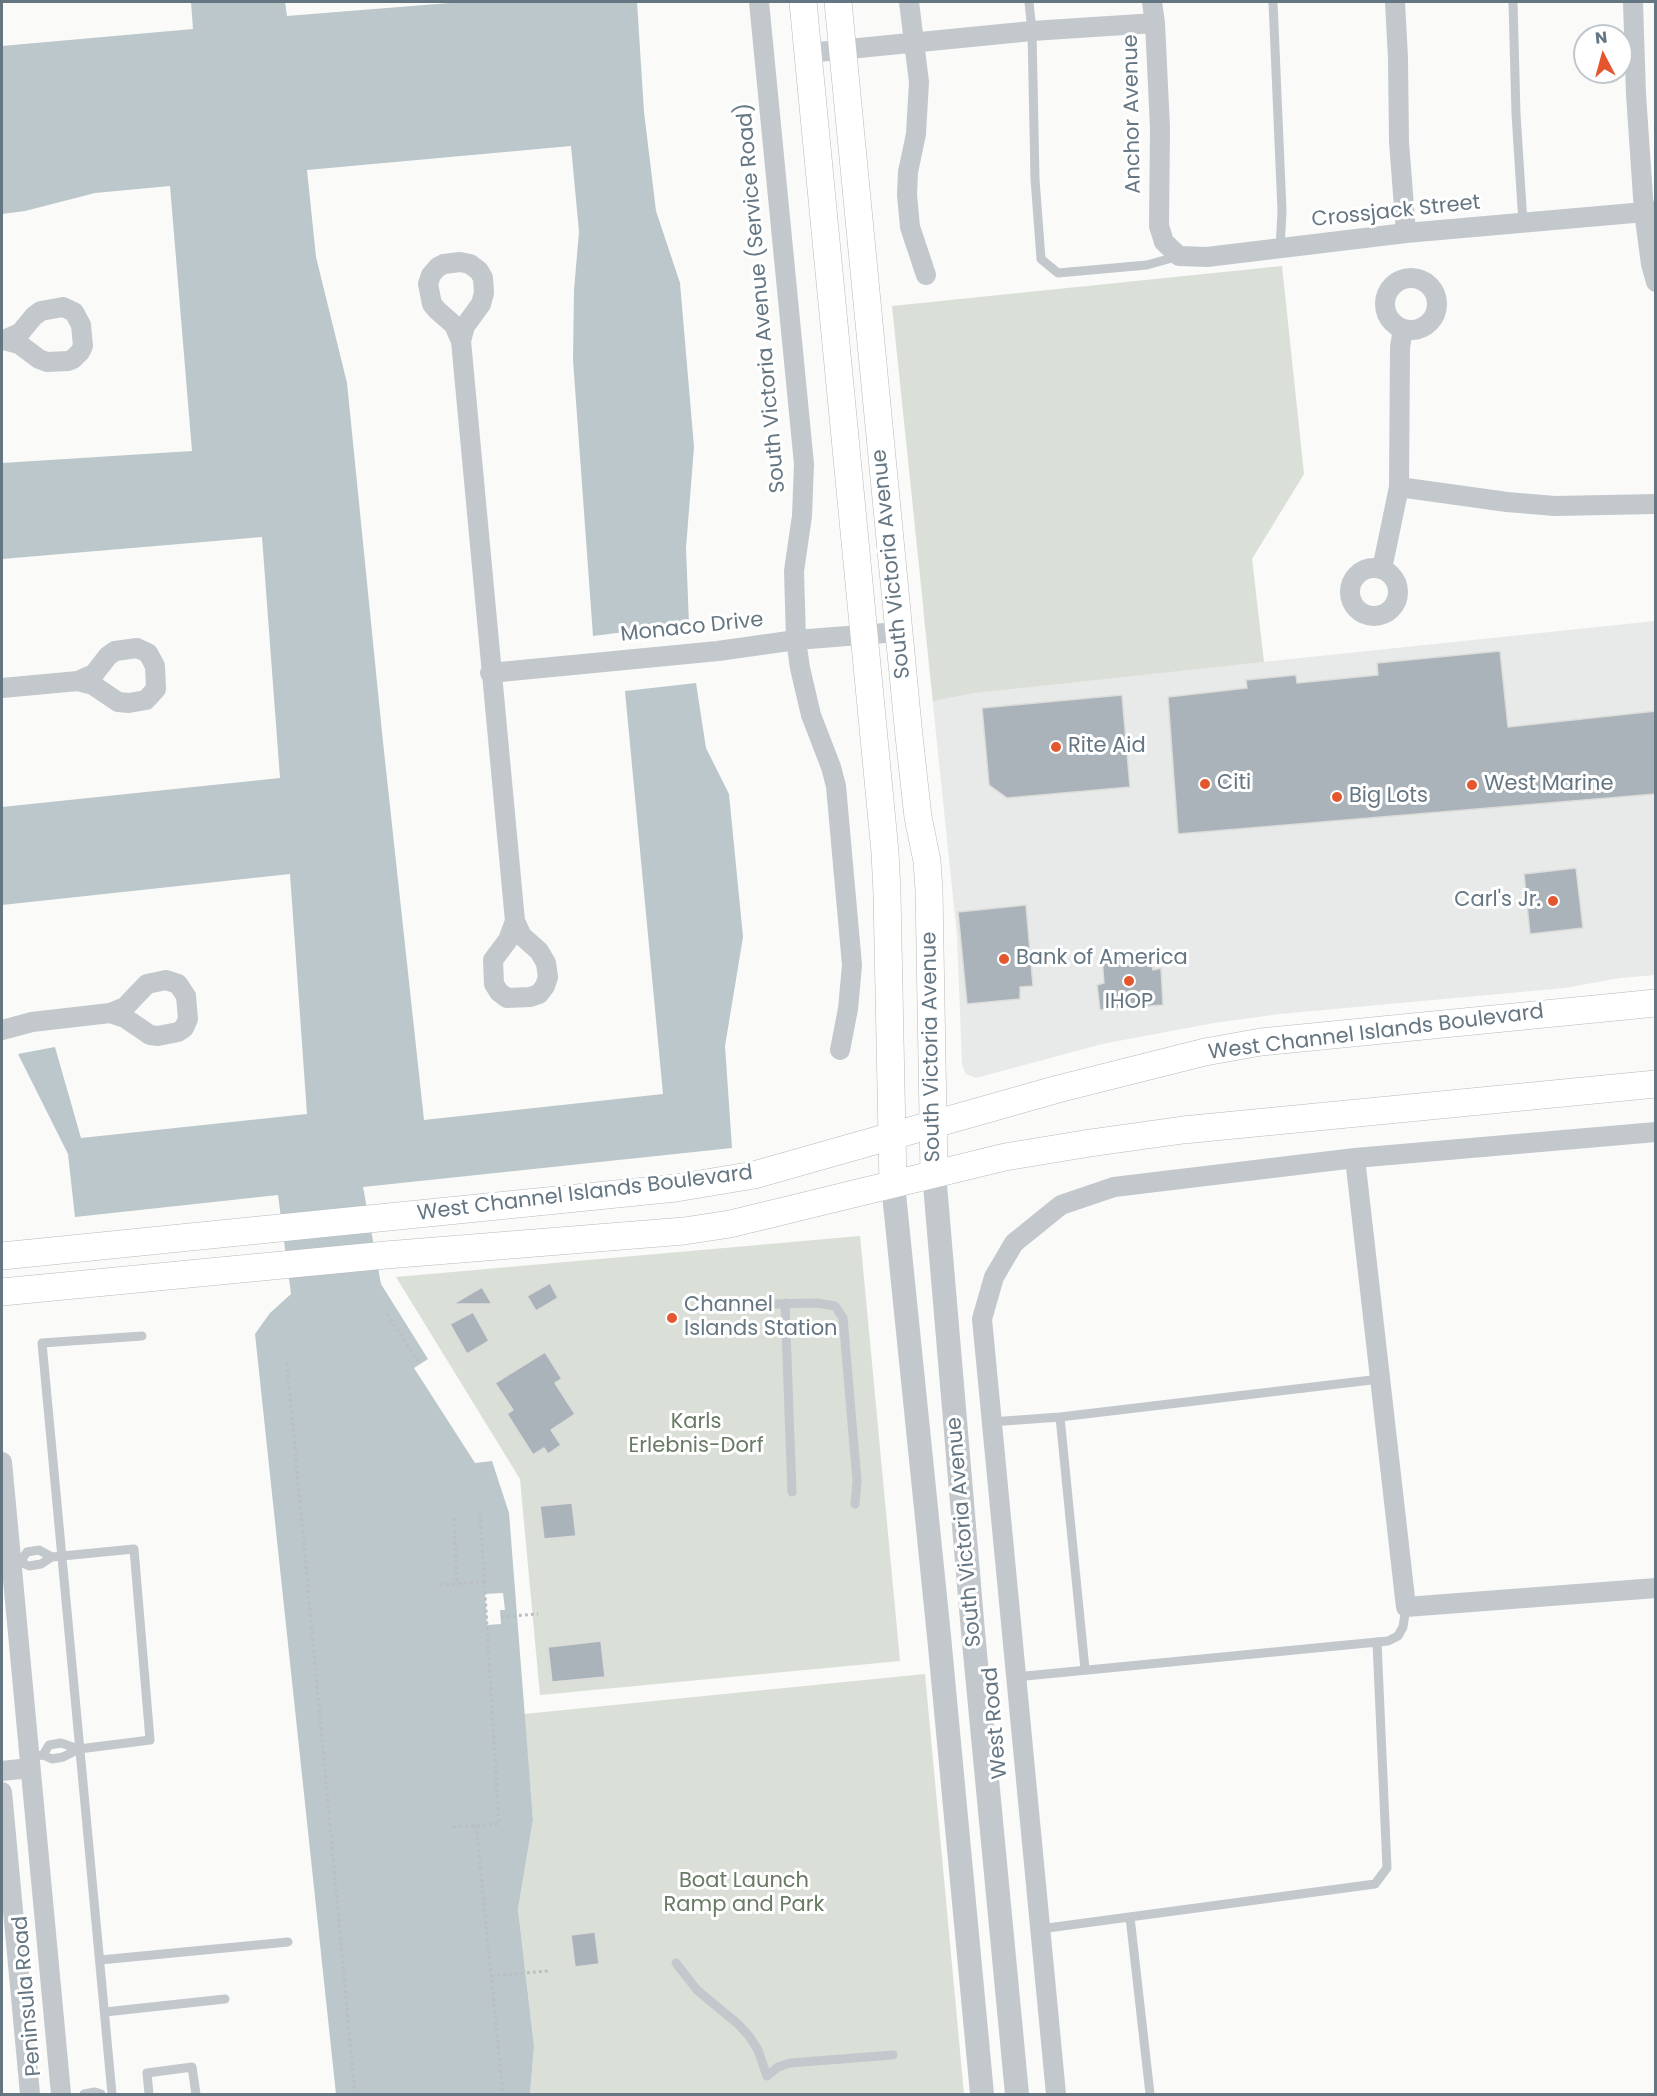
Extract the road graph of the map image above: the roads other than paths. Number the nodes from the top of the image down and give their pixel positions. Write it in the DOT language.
graph roads {
  1 [pos="759,2"];
  2 [pos="803,2"];
  3 [pos="838,2"];
  4 [pos="909,2"];
  5 [pos="1029,2"];
  6 [pos="1152,2"];
  7 [pos="1273,2"];
  8 [pos="1395,2"];
  9 [pos="1513,2"];
  10 [pos="1633,2"];
  11 [pos="1155,23"];
  12 [pos="1032,31"];
  13 [pos="915,44"];
  14 [pos="842,51"];
  15 [pos="808,53"];
  16 [pos="1650,211"];
  17 [pos="1523,223"];
  18 [pos="1406,233"];
  19 [pos="1280,249"];
  20 [pos="1179,256"];
  21 [pos="926,275"];
  22 [pos="1656,282"];
  23 [pos="1403,329"];
  24 [pos="461,341"];
  25 [pos="1400,487"];
  26 [pos="1656,504"];
  27 [pos="1382,569"];
  28 [pos="898,632"];
  29 [pos="864,634"];
  30 [pos="796,640"];
  31 [pos="490,673"];
  32 [pos="78,681"];
  33 [pos="2,688"];
  34 [pos="515,921"];
  35 [pos="1656,1002"];
  36 [pos="110,1013"];
  37 [pos="2,1030"];
  38 [pos="840,1050"];
  39 [pos="1656,1084"];
  40 [pos="934,1124"];
  41 [pos="1656,1132"];
  42 [pos="892,1136"];
  43 [pos="1355,1158"];
  44 [pos="934,1173"];
  45 [pos="893,1184"];
  46 [pos="2,1256"];
  47 [pos="2,1292"];
  48 [pos="785,1303"];
  49 [pos="723,1305"];
  50 [pos="142,1336"];
  51 [pos="1380,1379"];
  52 [pos="1060,1417"];
  53 [pos="992,1422"];
  54 [pos="2,1462"];
  55 [pos="792,1492"];
  56 [pos="855,1504"];
  57 [pos="57,1557"];
  58 [pos="11,1562"];
  59 [pos="1656,1588"];
  60 [pos="1406,1607"];
  61 [pos="1377,1642"];
  62 [pos="1085,1670"];
  63 [pos="1015,1677"];
  64 [pos="79,1749"];
  65 [pos="34,1760"];
  66 [pos="2,1771"];
  67 [pos="2,1792"];
  68 [pos="1130,1917"];
  69 [pos="1040,1929"];
  70 [pos="46,1940"];
  71 [pos="288,1942"];
  72 [pos="12,1943"];
  73 [pos="100,1960"];
  74 [pos="676,1963"];
  75 [pos="225,1999"];
  76 [pos="105,2012"];
  77 [pos="893,2055"];
  78 [pos="30,2094"];
  79 [pos="61,2094"];
  80 [pos="84,2094"];
  81 [pos="101,2094"];
  82 [pos="112,2094"];
  83 [pos="149,2094"];
  84 [pos="196,2094"];
  85 [pos="982,2094"];
  86 [pos="1017,2094"];
  87 [pos="1056,2094"];
  88 [pos="1150,2094"];
  1 -- 30 [label="street, South Victoria Avenue (Service Road)"];
  2 -- 15 [label="main road, South Victoria Avenue"];
  3 -- 14 [label="main road, South Victoria Avenue"];
  4 -- 13 [label="street"];
  5 -- 12 [label="lane"];
  6 -- 11 [label="street, Anchor Avenue"];
  7 -- 19 [label="lane"];
  8 -- 18 [label="street"];
  9 -- 17 [label="lane"];
  10 -- 16 [label="street"];
  11 -- 12 [label="street"];
  11 -- 20 [label="street, Anchor Avenue"];
  12 -- 13 [label="street"];
  12 -- 20 [label="lane"];
  13 -- 14 [label="street"];
  13 -- 21 [label="street"];
  14 -- 15 [label="street"];
  14 -- 28 [label="main road, South Victoria Avenue"];
  15 -- 29 [label="main road, South Victoria Avenue"];
  16 -- 17 [label="street, Crossjack Street"];
  16 -- 22 [label="street"];
  17 -- 18 [label="street, Crossjack Street"];
  18 -- 19 [label="street, Crossjack Street"];
  19 -- 20 [label="street, Crossjack Street"];
  23 -- 25 [label="street"];
  24 -- 31 [label="street"];
  25 -- 26 [label="street"];
  25 -- 27 [label="street"];
  28 -- 29 [label="street, Monaco Drive"];
  28 -- 40 [label="main road, South Victoria Avenue"];
  29 -- 30 [label="street, Monaco Drive"];
  29 -- 42 [label="main road, South Victoria Avenue"];
  30 -- 31 [label="street, Monaco Drive"];
  30 -- 38 [label="street, South Victoria Avenue (Service Road)"];
  31 -- 34 [label="street"];
  32 -- 33 [label="street"];
  35 -- 40 [label="main road, West Channel Islands Boulevard"];
  36 -- 37 [label="street"];
  39 -- 44 [label="main road, West Channel Islands Boulevard"];
  40 -- 42 [label="main road, West Channel Islands Boulevard"];
  40 -- 44 [label="main road, South Victoria Avenue"];
  41 -- 43 [label="street, West Road"];
  42 -- 45 [label="main road, South Victoria Avenue"];
  42 -- 46 [label="main road, West Channel Islands Boulevard"];
  43 -- 51 [label="street"];
  43 -- 53 [label="street, West Road"];
  44 -- 45 [label="main road, West Channel Islands Boulevard"];
  44 -- 86 [label="street, South Victoria Avenue"];
  45 -- 47 [label="main road, West Channel Islands Boulevard"];
  45 -- 85 [label="street, South Victoria Avenue"];
  48 -- 49 [label="lane"];
  48 -- 55 [label="lane"];
  48 -- 56 [label="lane"];
  50 -- 57 [label="lane"];
  51 -- 52 [label="lane"];
  51 -- 60 [label="street"];
  52 -- 53 [label="lane"];
  52 -- 62 [label="lane"];
  53 -- 63 [label="street, West Road"];
  54 -- 58 [label="street, Peninsula Road"];
  57 -- 58 [label="lane"];
  57 -- 58 [label="lane"];
  57 -- 64 [label="lane"];
  57 -- 64 [label="lane"];
  58 -- 65 [label="street, Peninsula Road"];
  59 -- 60 [label="street"];
  60 -- 61 [label="lane"];
  61 -- 62 [label="lane"];
  61 -- 68 [label="lane"];
  62 -- 63 [label="lane"];
  63 -- 69 [label="street, West Road"];
  64 -- 65 [label="lane"];
  64 -- 65 [label="lane"];
  64 -- 73 [label="lane"];
  65 -- 66 [label="street"];
  65 -- 70 [label="street, Peninsula Road"];
  67 -- 72 [label="street, Peninsula Road"];
  68 -- 69 [label="lane"];
  68 -- 88 [label="lane"];
  69 -- 87 [label="street, West Road"];
  70 -- 72 [label="street"];
  70 -- 79 [label="street, Peninsula Road"];
  71 -- 73 [label="lane"];
  72 -- 78 [label="street, Peninsula Road"];
  73 -- 76 [label="lane"];
  74 -- 77 [label="lane"];
  75 -- 76 [label="lane"];
  76 -- 82 [label="lane"];
  80 -- 81 [label="lane"];
  83 -- 84 [label="lane"];
}
